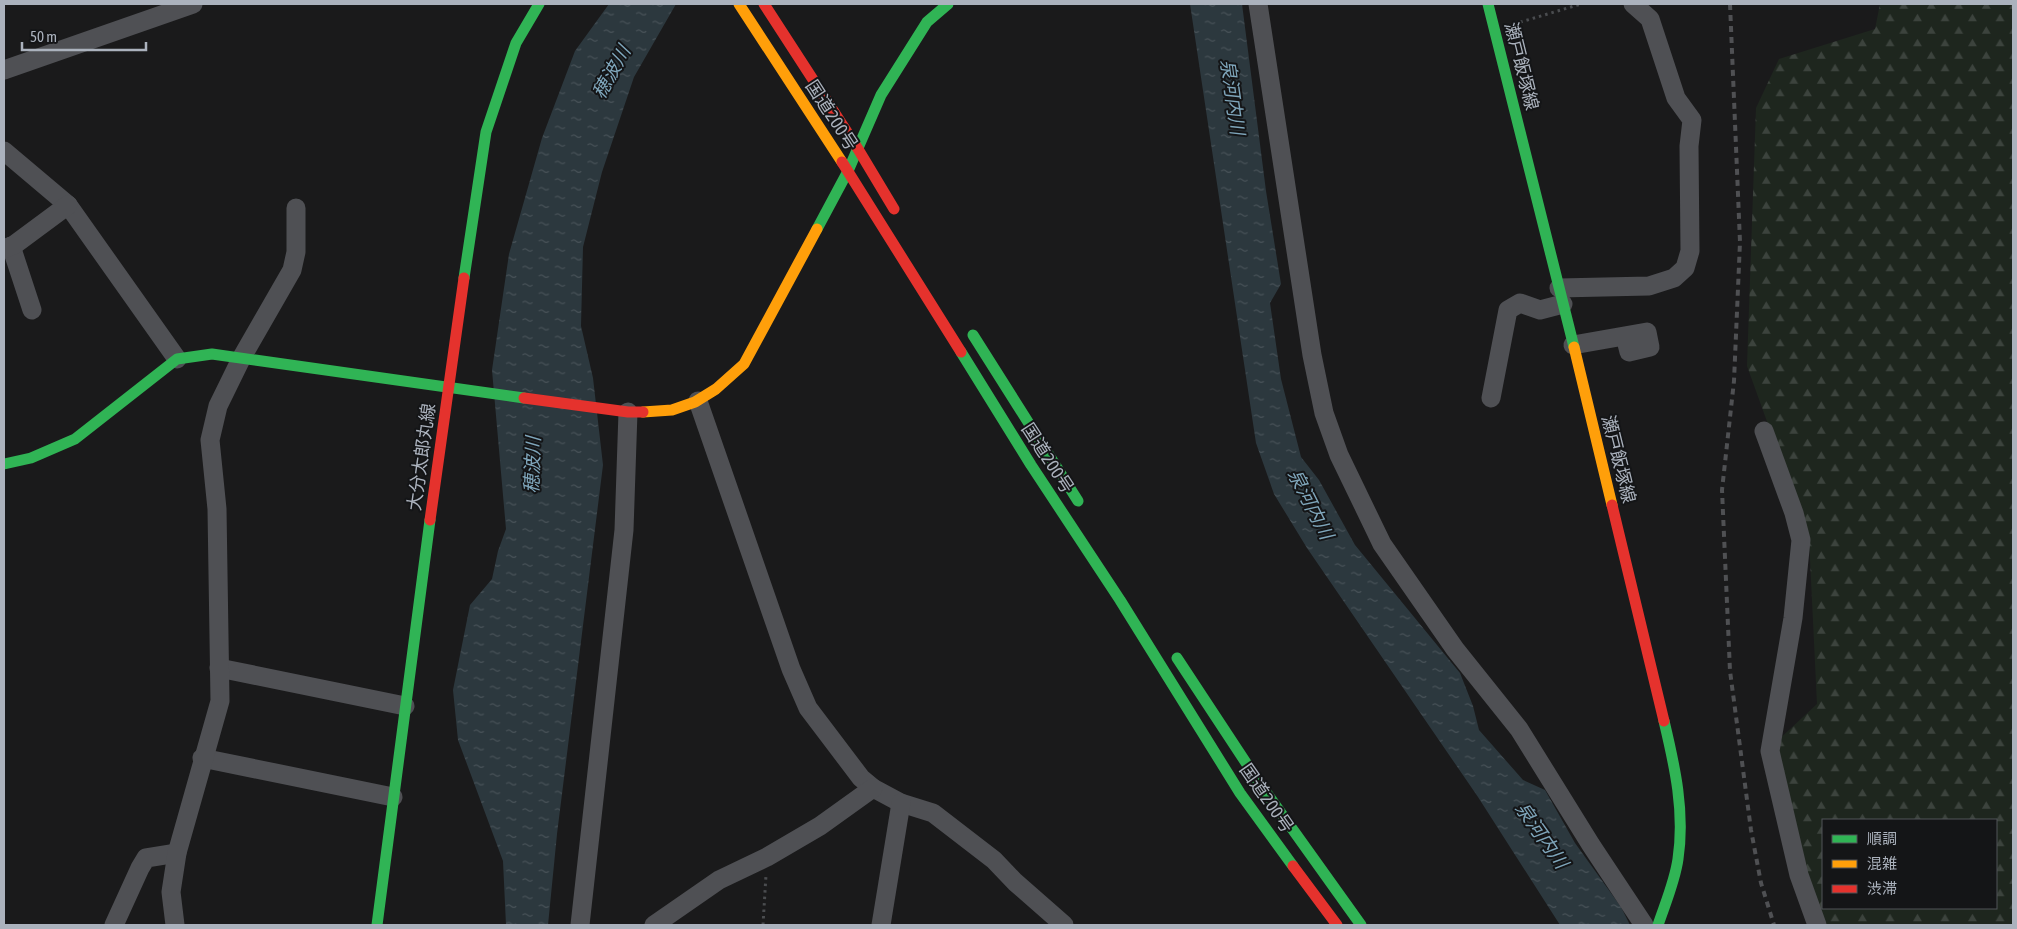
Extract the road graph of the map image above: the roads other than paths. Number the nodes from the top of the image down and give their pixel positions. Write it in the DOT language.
graph roads {
  1 [pos="193,4"];
  2 [pos="539,4"];
  3 [pos="739,4"];
  4 [pos="764,4"];
  5 [pos="948,4"];
  6 [pos="1258,4"];
  7 [pos="1488,4"];
  8 [pos="1633,4"];
  9 [pos="4,70"];
  10 [pos="858,149"];
  11 [pos="4,151"];
  12 [pos="848,171"];
  13 [pos="68,205"];
  14 [pos="296,208"];
  15 [pos="902,221"];
  16 [pos="8,247"];
  17 [pos="1561,296"];
  18 [pos="32,310"];
  19 [pos="964,321"];
  20 [pos="1625,336"];
  21 [pos="1573,345"];
  22 [pos="242,357"];
  23 [pos="177,359"];
  24 [pos="448,386"];
  25 [pos="1491,398"];
  26 [pos="698,401"];
  27 [pos="628,412"];
  28 [pos="1764,431"];
  29 [pos="4,464"];
  30 [pos="1085,513"];
  31 [pos="1169,645"];
  32 [pos="219,668"];
  33 [pos="405,706"];
  34 [pos="202,758"];
  35 [pos="873,788"];
  36 [pos="392,797"];
  37 [pos="901,803"];
  38 [pos="177,853"];
  39 [pos="114,925"];
  40 [pos="175,925"];
  41 [pos="377,925"];
  42 [pos="580,925"];
  43 [pos="654,925"];
  44 [pos="881,925"];
  45 [pos="1064,925"];
  46 [pos="1337,925"];
  47 [pos="1361,925"];
  48 [pos="1644,925"];
  49 [pos="1658,925"];
  50 [pos="1818,925"];
  1 -- 9 [label="street"];
  2 -- 24 [label="main road, 大分太郎丸線"];
  3 -- 12 [label="main road, 国道200号"];
  4 -- 10 [label="main road, 国道200号"];
  5 -- 10 [label="main road"];
  6 -- 48 [label="street"];
  7 -- 17 [label="main road, 瀬戸飯塚線"];
  8 -- 17 [label="street"];
  10 -- 12 [label="main road"];
  10 -- 15 [label="main road, 国道200号"];
  11 -- 13 [label="street"];
  12 -- 26 [label="main road"];
  12 -- 46 [label="main road, 国道200号"];
  13 -- 16 [label="street"];
  13 -- 23 [label="street"];
  14 -- 22 [label="street"];
  16 -- 18 [label="street"];
  17 -- 21 [label="main road, 瀬戸飯塚線"];
  17 -- 25 [label="street"];
  19 -- 30 [label="main road, 国道200号"];
  20 -- 21 [label="street"];
  21 -- 49 [label="main road, 瀬戸飯塚線"];
  22 -- 23 [label="main road"];
  22 -- 24 [label="main road"];
  22 -- 32 [label="street"];
  23 -- 29 [label="main road"];
  24 -- 27 [label="main road"];
  24 -- 33 [label="main road, 大分太郎丸線"];
  26 -- 27 [label="main road"];
  26 -- 35 [label="street"];
  27 -- 42 [label="street"];
  28 -- 50 [label="street"];
  31 -- 47 [label="main road, 国道200号"];
  32 -- 33 [label="street"];
  32 -- 34 [label="street"];
  33 -- 36 [label="main road, 大分太郎丸線"];
  34 -- 36 [label="street"];
  34 -- 38 [label="street"];
  35 -- 37 [label="street"];
  35 -- 43 [label="street"];
  36 -- 41 [label="main road, 大分太郎丸線"];
  37 -- 44 [label="street"];
  37 -- 45 [label="street"];
  38 -- 39 [label="street"];
  38 -- 40 [label="street"];
}
